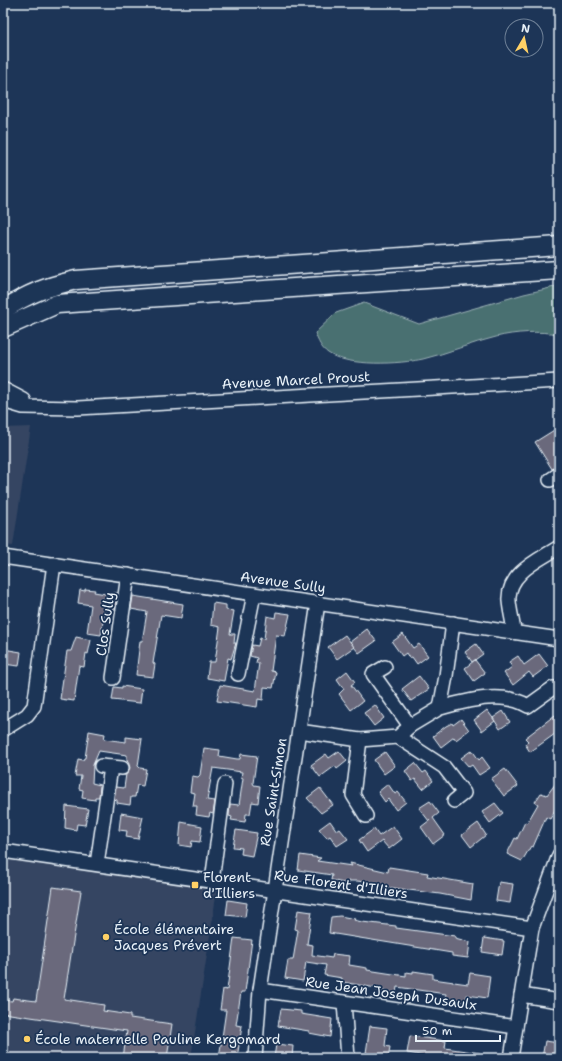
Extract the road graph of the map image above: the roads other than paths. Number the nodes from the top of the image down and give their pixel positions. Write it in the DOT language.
graph roads {
  1 [pos="559,246"];
  2 [pos="559,270"];
  3 [pos="3,310"];
  4 [pos="3,328"];
  5 [pos="559,381"];
  6 [pos="3,389"];
  7 [pos="3,400"];
  8 [pos="34,406"];
  9 [pos="559,547"];
  10 [pos="3,557"];
  11 [pos="54,564"];
  12 [pos="128,575"];
  13 [pos="254,594"];
  14 [pos="318,603"];
  15 [pos="453,623"];
  16 [pos="514,632"];
  17 [pos="559,639"];
  18 [pos="385,667"];
  19 [pos="238,674"];
  20 [pos="113,678"];
  21 [pos="553,688"];
  22 [pos="440,708"];
  23 [pos="410,726"];
  24 [pos="3,730"];
  25 [pos="299,731"];
  26 [pos="398,737"];
  27 [pos="360,740"];
  28 [pos="111,767"];
  29 [pos="225,784"];
  30 [pos="454,801"];
  31 [pos="366,816"];
  32 [pos="3,851"];
  33 [pos="559,856"];
  34 [pos="97,864"];
  35 [pos="212,881"];
  36 [pos="274,890"];
  37 [pos="532,928"];
  38 [pos="260,990"];
  39 [pos="521,996"];
  40 [pos="559,1001"];
  41 [pos="344,1002"];
  42 [pos="516,1027"];
  43 [pos="255,1058"];
  44 [pos="348,1058"];
  45 [pos="511,1058"];
  1 -- 3 [label="main road"];
  2 -- 4 [label="main road"];
  5 -- 8 [label="street, Avenue Marcel Proust"];
  6 -- 8 [label="street, Avenue Marcel Proust"];
  7 -- 8 [label="street, Avenue Marcel Proust"];
  9 -- 16 [label="street"];
  10 -- 11 [label="street, Avenue Sully"];
  11 -- 12 [label="street, Avenue Sully"];
  11 -- 24 [label="street"];
  12 -- 13 [label="street, Avenue Sully"];
  12 -- 20 [label="street, Clos Sully"];
  13 -- 14 [label="street, Avenue Sully"];
  13 -- 19 [label="street"];
  14 -- 15 [label="street, Avenue Sully"];
  14 -- 25 [label="street, Rue Saint-Simon"];
  15 -- 16 [label="street, Avenue Sully"];
  15 -- 22 [label="street"];
  16 -- 17 [label="street, Avenue Sully"];
  18 -- 23 [label="street"];
  21 -- 22 [label="street"];
  22 -- 23 [label="street"];
  23 -- 26 [label="street"];
  25 -- 27 [label="street"];
  25 -- 36 [label="street, Rue Saint-Simon"];
  26 -- 27 [label="street"];
  26 -- 30 [label="street"];
  27 -- 31 [label="street"];
  28 -- 34 [label="street"];
  29 -- 35 [label="street"];
  32 -- 34 [label="street, Rue Florent d'Illiers"];
  33 -- 37 [label="street"];
  34 -- 35 [label="street, Rue Florent d'Illiers"];
  35 -- 36 [label="street, Rue Florent d'Illiers"];
  36 -- 37 [label="street, Rue Florent d'Illiers"];
  36 -- 38 [label="street, Rue Saint-Simon"];
  37 -- 39 [label="street"];
  38 -- 41 [label="street, Rue Jean Joseph Dusaulx"];
  38 -- 43 [label="street, Rue Saint-Simon"];
  39 -- 40 [label="street"];
  39 -- 42 [label="street"];
  41 -- 42 [label="street, Rue Jean Joseph Dusaulx"];
  41 -- 44 [label="street"];
  42 -- 45 [label="street"];
}
